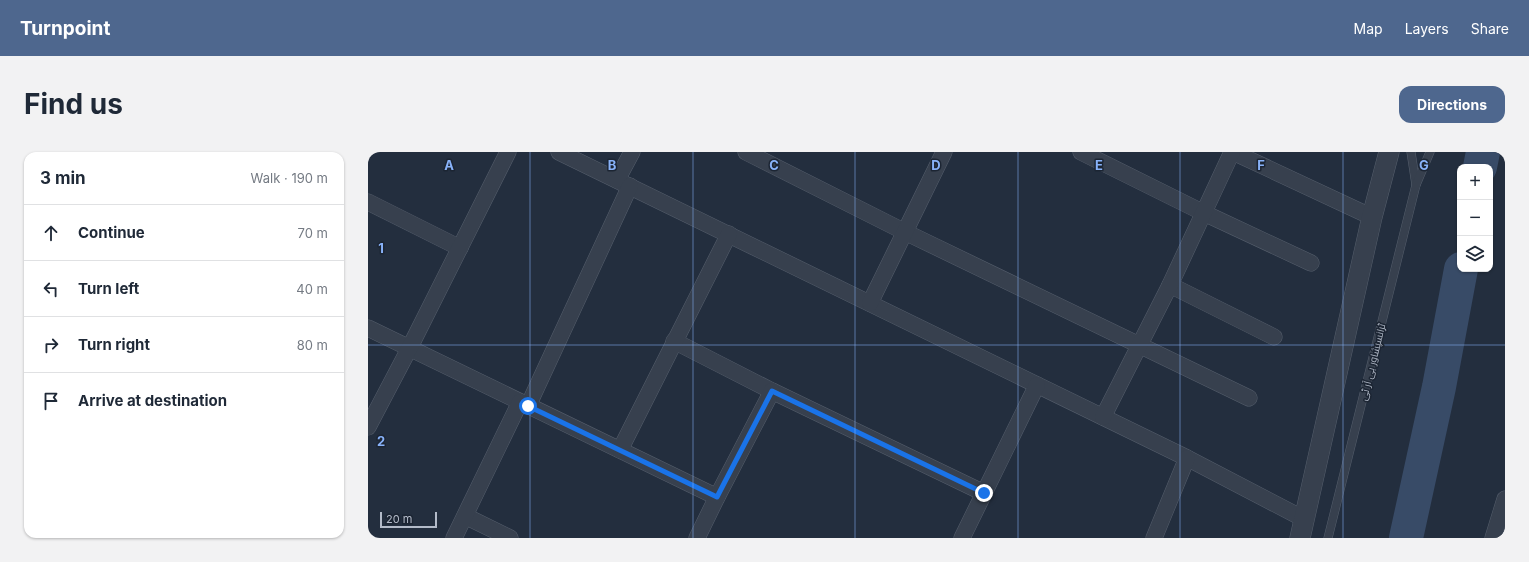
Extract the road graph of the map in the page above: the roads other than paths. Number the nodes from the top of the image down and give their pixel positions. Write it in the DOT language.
graph roads {
  1 [pos="508,152"];
  2 [pos="559,152"];
  3 [pos="632,152"];
  4 [pos="746,152"];
  5 [pos="944,152"];
  6 [pos="1081,152"];
  7 [pos="1233,152"];
  8 [pos="1389,152"];
  9 [pos="1412,152"];
  10 [pos="1430,152"];
  11 [pos="624,183"];
  12 [pos="1416,186"];
  13 [pos="368,202"];
  14 [pos="1204,213"];
  15 [pos="1372,217"];
  16 [pos="905,232"];
  17 [pos="729,234"];
  18 [pos="460,248"];
  19 [pos="1311,263"];
  20 [pos="1170,285"];
  21 [pos="870,303"];
  22 [pos="368,328"];
  23 [pos="1274,337"];
  24 [pos="674,341"];
  25 [pos="1139,345"];
  26 [pos="409,349"];
  27 [pos="1038,385"];
  28 [pos="772,391"];
  29 [pos="1249,398"];
  30 [pos="524,404"];
  31 [pos="1103,417"];
  32 [pos="368,427"];
  33 [pos="620,450"];
  34 [pos="1187,458"];
  35 [pos="984,493"];
  36 [pos="717,497"];
  37 [pos="1505,498"];
  38 [pos="465,516"];
  39 [pos="1302,528"];
  40 [pos="454,538"];
  41 [pos="510,538"];
  42 [pos="698,538"];
  43 [pos="962,538"];
  44 [pos="1154,538"];
  45 [pos="1328,538"];
  46 [pos="1493,538"];
  1 -- 18 [label="street"];
  2 -- 11 [label="street"];
  3 -- 11 [label="street"];
  4 -- 16 [label="street"];
  5 -- 16 [label="street"];
  6 -- 14 [label="street"];
  7 -- 14 [label="street"];
  7 -- 15 [label="street"];
  8 -- 15 [label="street"];
  9 -- 12 [label="lane, ٹرانسپشاور بی آر ٹی"];
  10 -- 12 [label="lane, ٹرانسپشاور بی آر ٹی"];
  11 -- 17 [label="street"];
  11 -- 30 [label="street"];
  12 -- 45 [label="lane, ٹرانسپشاور بی آر ٹی"];
  13 -- 18 [label="street"];
  14 -- 19 [label="street"];
  14 -- 20 [label="street"];
  15 -- 39 [label="street"];
  16 -- 21 [label="street"];
  16 -- 25 [label="street"];
  17 -- 21 [label="street"];
  17 -- 24 [label="street"];
  18 -- 26 [label="street"];
  20 -- 23 [label="street"];
  20 -- 25 [label="street"];
  21 -- 27 [label="street"];
  22 -- 26 [label="street"];
  24 -- 28 [label="street"];
  24 -- 33 [label="street"];
  25 -- 29 [label="street"];
  25 -- 31 [label="street"];
  26 -- 30 [label="street"];
  26 -- 32 [label="street"];
  27 -- 31 [label="street"];
  27 -- 35 [label="street"];
  28 -- 35 [label="street"];
  28 -- 36 [label="street"];
  30 -- 33 [label="street"];
  30 -- 38 [label="street"];
  31 -- 34 [label="street"];
  33 -- 36 [label="street"];
  34 -- 39 [label="street"];
  34 -- 44 [label="street"];
  35 -- 43 [label="street"];
  36 -- 42 [label="street"];
  37 -- 46 [label="street"];
  38 -- 40 [label="street"];
  38 -- 41 [label="street"];
}
